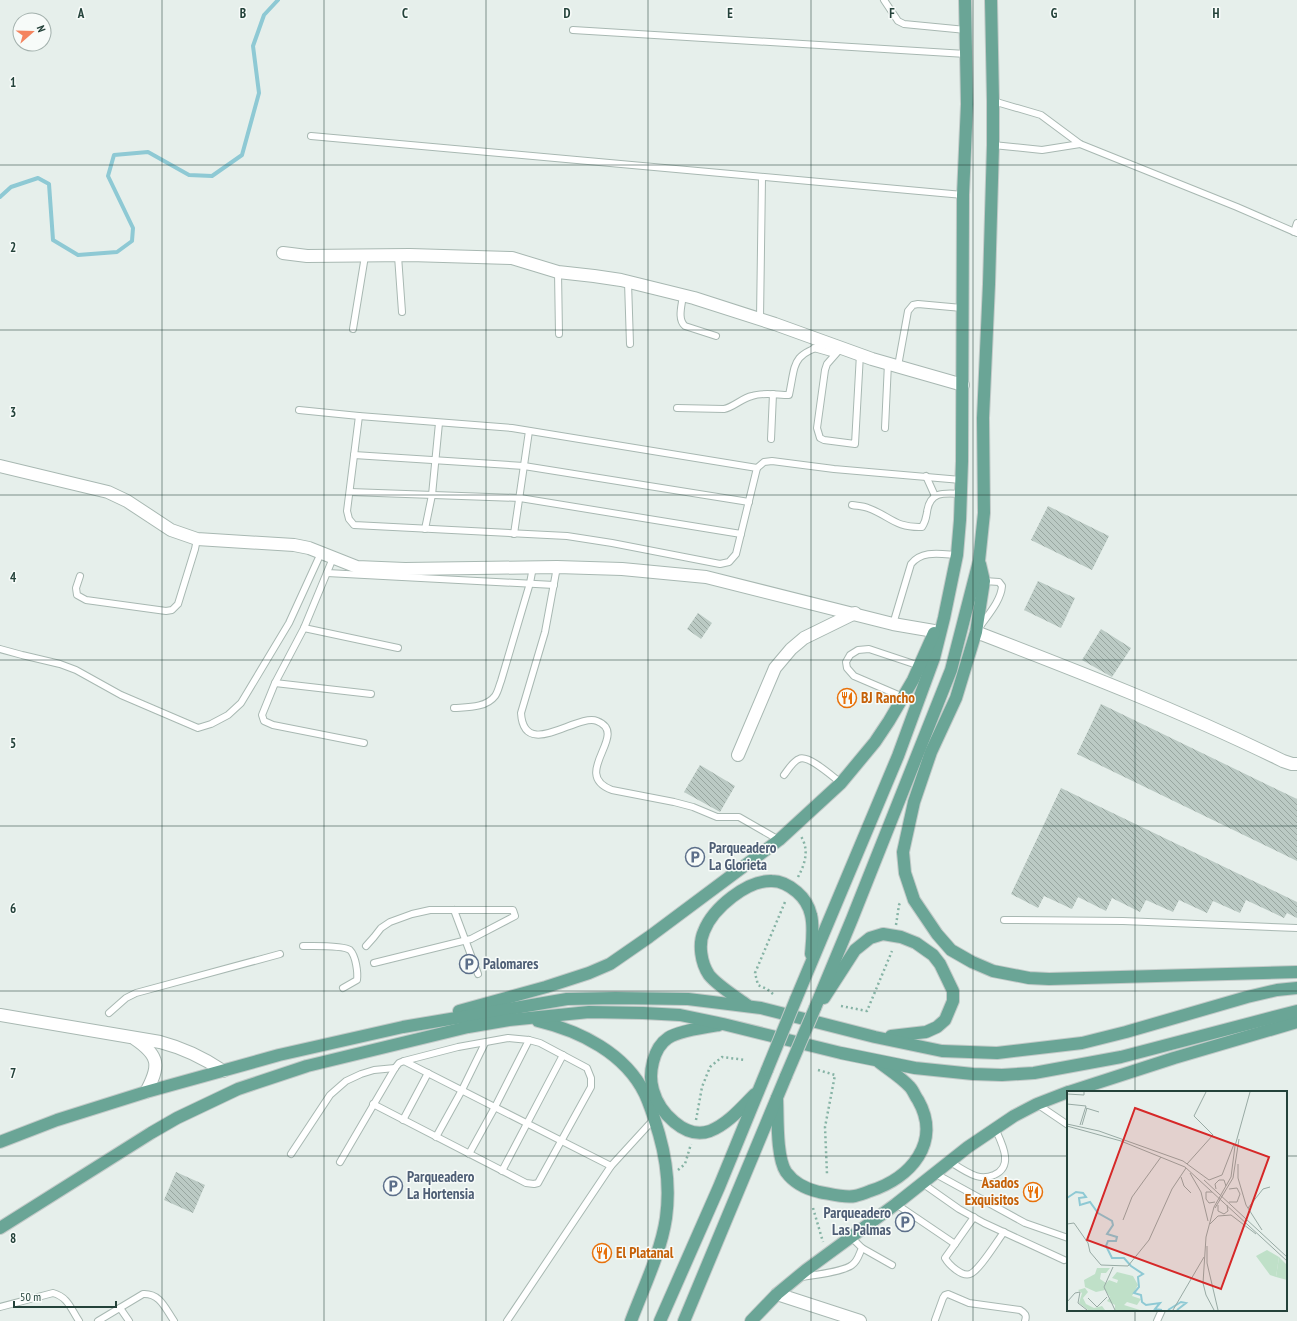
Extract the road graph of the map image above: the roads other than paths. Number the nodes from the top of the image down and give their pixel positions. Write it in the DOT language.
graph roads {
  1 [pos="884,0"];
  2 [pos="965,0"];
  3 [pos="991,0"];
  4 [pos="573,30"];
  5 [pos="966,30"];
  6 [pos="966,54"];
  7 [pos="993,101"];
  8 [pos="311,136"];
  9 [pos="1080,144"];
  10 [pos="993,145"];
  11 [pos="762,178"];
  12 [pos="963,195"];
  13 [pos="1297,223"];
  14 [pos="1296,232"];
  15 [pos="283,253"];
  16 [pos="365,256"];
  17 [pos="398,256"];
  18 [pos="558,272"];
  19 [pos="628,282"];
  20 [pos="683,295"];
  21 [pos="962,308"];
  22 [pos="402,312"];
  23 [pos="760,319"];
  24 [pos="353,329"];
  25 [pos="559,334"];
  26 [pos="716,336"];
  27 [pos="630,344"];
  28 [pos="814,348"];
  29 [pos="835,348"];
  30 [pos="860,354"];
  31 [pos="893,365"];
  32 [pos="962,385"];
  33 [pos="774,394"];
  34 [pos="677,408"];
  35 [pos="299,410"];
  36 [pos="359,416"];
  37 [pos="439,423"];
  38 [pos="885,428"];
  39 [pos="529,431"];
  40 [pos="771,439"];
  41 [pos="354,455"];
  42 [pos="436,460"];
  43 [pos="0,466"];
  44 [pos="524,466"];
  45 [pos="757,468"];
  46 [pos="926,476"];
  47 [pos="961,480"];
  48 [pos="350,492"];
  49 [pos="961,494"];
  50 [pos="432,495"];
  51 [pos="935,496"];
  52 [pos="520,498"];
  53 [pos="749,502"];
  54 [pos="852,505"];
  55 [pos="425,529"];
  56 [pos="514,534"];
  57 [pos="741,534"];
  58 [pos="197,539"];
  59 [pos="321,553"];
  60 [pos="956,555"];
  61 [pos="333,558"];
  62 [pos="979,561"];
  63 [pos="557,567"];
  64 [pos="533,568"];
  65 [pos="327,573"];
  66 [pos="80,576"];
  67 [pos="984,581"];
  68 [pos="530,583"];
  69 [pos="554,585"];
  70 [pos="855,613"];
  71 [pos="944,618"];
  72 [pos="893,624"];
  73 [pos="304,628"];
  74 [pos="934,631"];
  75 [pos="976,632"];
  76 [pos="398,648"];
  77 [pos="0,649"];
  78 [pos="920,666"];
  79 [pos="275,684"];
  80 [pos="371,694"];
  81 [pos="903,698"];
  82 [pos="454,708"];
  83 [pos="364,743"];
  84 [pos="738,755"];
  85 [pos="1297,764"];
  86 [pos="784,775"];
  87 [pos="841,783"];
  88 [pos="779,840"];
  89 [pos="454,910"];
  90 [pos="1004,920"];
  91 [pos="1297,928"];
  92 [pos="466,940"];
  93 [pos="303,946"];
  94 [pos="366,946"];
  95 [pos="280,954"];
  96 [pos="811,962"];
  97 [pos="374,963"];
  98 [pos="1297,972"];
  99 [pos="478,974"];
  100 [pos="343,988"];
  101 [pos="1297,988"];
  102 [pos="748,1006"];
  103 [pos="815,1008"];
  104 [pos="1297,1011"];
  105 [pos="109,1013"];
  106 [pos="0,1014"];
  107 [pos="525,1019"];
  108 [pos="1297,1022"];
  109 [pos="723,1024"];
  110 [pos="402,1028"];
  111 [pos="875,1037"];
  112 [pos="134,1038"];
  113 [pos="529,1040"];
  114 [pos="485,1043"];
  115 [pos="563,1055"];
  116 [pos="876,1060"];
  117 [pos="404,1061"];
  118 [pos="395,1068"];
  119 [pos="223,1071"];
  120 [pos="428,1072"];
  121 [pos="462,1090"];
  122 [pos="758,1091"];
  123 [pos="1072,1091"];
  124 [pos="146,1092"];
  125 [pos="1067,1093"];
  126 [pos="777,1098"];
  127 [pos="374,1104"];
  128 [pos="1037,1104"];
  129 [pos="495,1107"];
  130 [pos="654,1119"];
  131 [pos="403,1120"];
  132 [pos="527,1123"];
  133 [pos="1067,1124"];
  134 [pos="995,1128"];
  135 [pos="436,1137"];
  136 [pos="562,1141"];
  137 [pos="0,1142"];
  138 [pos="291,1154"];
  139 [pos="469,1154"];
  140 [pos="340,1162"];
  141 [pos="949,1162"];
  142 [pos="611,1166"];
  143 [pos="502,1171"];
  144 [pos="934,1173"];
  145 [pos="922,1183"];
  146 [pos="896,1204"];
  147 [pos="21,1215"];
  148 [pos="974,1218"];
  149 [pos="0,1223"];
  150 [pos="0,1228"];
  151 [pos="1004,1232"];
  152 [pos="852,1238"];
  153 [pos="1067,1238"];
  154 [pos="955,1244"];
  155 [pos="862,1248"];
  156 [pos="1064,1260"];
  157 [pos="892,1265"];
  158 [pos="797,1278"];
  159 [pos="778,1294"];
  160 [pos="0,1307"];
  161 [pos="120,1308"];
  162 [pos="1162,1311"];
  163 [pos="79,1321"];
  164 [pos="98,1321"];
  165 [pos="129,1321"];
  166 [pos="174,1321"];
  167 [pos="507,1321"];
  168 [pos="631,1321"];
  169 [pos="660,1321"];
  170 [pos="684,1321"];
  171 [pos="751,1321"];
  172 [pos="860,1321"];
  173 [pos="935,1321"];
  174 [pos="1025,1321"];
  175 [pos="1157,1321"];
  1 -- 5 [label="lane"];
  2 -- 5 [label="main road"];
  3 -- 7 [label="main road"];
  4 -- 6 [label="lane"];
  5 -- 6 [label="main road"];
  6 -- 12 [label="main road"];
  7 -- 9 [label="lane"];
  7 -- 10 [label="main road"];
  8 -- 11 [label="lane"];
  9 -- 10 [label="lane"];
  9 -- 14 [label="lane"];
  10 -- 62 [label="main road"];
  11 -- 12 [label="lane"];
  11 -- 23 [label="lane"];
  12 -- 21 [label="main road"];
  13 -- 14 [label="lane"];
  15 -- 16 [label="street"];
  16 -- 17 [label="street"];
  16 -- 24 [label="lane"];
  17 -- 18 [label="street"];
  17 -- 22 [label="lane"];
  18 -- 19 [label="street"];
  18 -- 25 [label="lane"];
  19 -- 20 [label="street"];
  19 -- 27 [label="lane"];
  20 -- 23 [label="street"];
  20 -- 26 [label="lane"];
  21 -- 31 [label="lane"];
  21 -- 32 [label="main road"];
  23 -- 29 [label="street"];
  28 -- 29 [label="lane"];
  28 -- 29 [label="lane"];
  28 -- 33 [label="lane"];
  29 -- 30 [label="street"];
  29 -- 30 [label="lane"];
  30 -- 31 [label="street"];
  31 -- 32 [label="street"];
  31 -- 38 [label="lane"];
  32 -- 47 [label="main road"];
  33 -- 34 [label="lane"];
  33 -- 40 [label="lane"];
  35 -- 36 [label="lane"];
  36 -- 37 [label="lane"];
  36 -- 41 [label="lane"];
  37 -- 39 [label="lane"];
  37 -- 42 [label="lane"];
  39 -- 44 [label="lane"];
  39 -- 45 [label="lane"];
  41 -- 42 [label="lane"];
  41 -- 48 [label="lane"];
  42 -- 44 [label="lane"];
  42 -- 50 [label="lane"];
  43 -- 58 [label="street"];
  44 -- 52 [label="lane"];
  44 -- 53 [label="lane"];
  45 -- 46 [label="lane"];
  45 -- 53 [label="lane"];
  46 -- 47 [label="lane"];
  46 -- 51 [label="lane"];
  47 -- 49 [label="main road"];
  48 -- 50 [label="lane"];
  48 -- 55 [label="lane"];
  49 -- 51 [label="lane"];
  49 -- 60 [label="main road"];
  50 -- 52 [label="lane"];
  50 -- 55 [label="lane"];
  51 -- 54 [label="lane"];
  52 -- 56 [label="lane"];
  52 -- 57 [label="lane"];
  53 -- 57 [label="lane"];
  55 -- 56 [label="lane"];
  56 -- 57 [label="lane"];
  58 -- 59 [label="street"];
  58 -- 66 [label="lane"];
  59 -- 61 [label="street"];
  59 -- 77 [label="lane"];
  60 -- 71 [label="main road"];
  60 -- 72 [label="lane"];
  61 -- 64 [label="street"];
  61 -- 65 [label="lane"];
  62 -- 67 [label="main road"];
  62 -- 103 [label="main road"];
  63 -- 64 [label="street"];
  63 -- 69 [label="lane"];
  63 -- 70 [label="street"];
  64 -- 68 [label="lane"];
  65 -- 68 [label="lane"];
  65 -- 73 [label="lane"];
  67 -- 75 [label="main road"];
  67 -- 75 [label="lane"];
  68 -- 69 [label="lane"];
  68 -- 82 [label="lane"];
  69 -- 88 [label="lane"];
  70 -- 72 [label="street"];
  70 -- 84 [label="street"];
  71 -- 74 [label="main road"];
  71 -- 96 [label="main road"];
  72 -- 74 [label="street"];
  73 -- 76 [label="lane"];
  73 -- 79 [label="lane"];
  74 -- 78 [label="main road"];
  75 -- 85 [label="street"];
  75 -- 98 [label="main road"];
  78 -- 81 [label="main road"];
  78 -- 81 [label="lane"];
  79 -- 80 [label="lane"];
  79 -- 83 [label="lane"];
  81 -- 87 [label="main road"];
  86 -- 87 [label="lane"];
  87 -- 88 [label="main road"];
  88 -- 110 [label="main road"];
  89 -- 92 [label="lane"];
  89 -- 92 [label="lane"];
  89 -- 94 [label="lane"];
  90 -- 91 [label="lane"];
  92 -- 97 [label="lane"];
  92 -- 99 [label="lane"];
  93 -- 100 [label="lane"];
  95 -- 105 [label="lane"];
  96 -- 102 [label="main road"];
  96 -- 122 [label="main road, bridge"];
  101 -- 111 [label="main road"];
  102 -- 110 [label="main road"];
  102 -- 111 [label="main road"];
  103 -- 111 [label="main road"];
  103 -- 126 [label="main road, bridge"];
  104 -- 116 [label="main road"];
  106 -- 112 [label="street"];
  107 -- 109 [label="main road"];
  107 -- 130 [label="main road"];
  107 -- 147 [label="main road"];
  108 -- 123 [label="main road"];
  109 -- 116 [label="main road"];
  109 -- 122 [label="main road"];
  110 -- 119 [label="main road"];
  112 -- 119 [label="street"];
  112 -- 124 [label="street"];
  113 -- 114 [label="lane"];
  113 -- 115 [label="lane"];
  113 -- 129 [label="lane"];
  114 -- 117 [label="lane"];
  114 -- 121 [label="lane"];
  115 -- 132 [label="lane"];
  115 -- 136 [label="lane"];
  116 -- 126 [label="main road"];
  117 -- 118 [label="lane"];
  117 -- 120 [label="lane"];
  118 -- 127 [label="lane"];
  118 -- 138 [label="lane"];
  119 -- 124 [label="main road"];
  120 -- 121 [label="lane"];
  120 -- 131 [label="lane"];
  121 -- 129 [label="lane"];
  121 -- 135 [label="lane"];
  122 -- 169 [label="main road"];
  124 -- 137 [label="main road"];
  125 -- 128 [label="main road"];
  126 -- 170 [label="main road"];
  127 -- 131 [label="lane"];
  127 -- 140 [label="lane"];
  128 -- 133 [label="lane"];
  128 -- 134 [label="main road"];
  129 -- 132 [label="lane"];
  129 -- 139 [label="lane"];
  130 -- 142 [label="lane"];
  130 -- 168 [label="main road"];
  131 -- 135 [label="lane"];
  132 -- 136 [label="lane"];
  132 -- 143 [label="lane"];
  134 -- 141 [label="main road"];
  134 -- 141 [label="lane"];
  135 -- 139 [label="lane"];
  136 -- 142 [label="lane"];
  136 -- 143 [label="lane"];
  139 -- 143 [label="lane"];
  141 -- 144 [label="main road"];
  142 -- 167 [label="lane"];
  144 -- 145 [label="main road"];
  144 -- 153 [label="lane"];
  145 -- 146 [label="main road"];
  145 -- 148 [label="lane"];
  146 -- 152 [label="main road"];
  146 -- 154 [label="lane"];
  147 -- 149 [label="main road"];
  147 -- 150 [label="main road"];
  148 -- 151 [label="lane"];
  148 -- 154 [label="lane"];
  151 -- 154 [label="lane"];
  151 -- 156 [label="lane"];
  152 -- 155 [label="lane"];
  152 -- 158 [label="main road"];
  155 -- 157 [label="lane"];
  155 -- 158 [label="lane"];
  158 -- 159 [label="main road"];
  159 -- 171 [label="main road"];
  159 -- 172 [label="street"];
  160 -- 163 [label="lane"];
  161 -- 164 [label="lane"];
  161 -- 165 [label="lane"];
  161 -- 166 [label="lane"];
  162 -- 175 [label="lane"];
  173 -- 174 [label="lane"];
}
